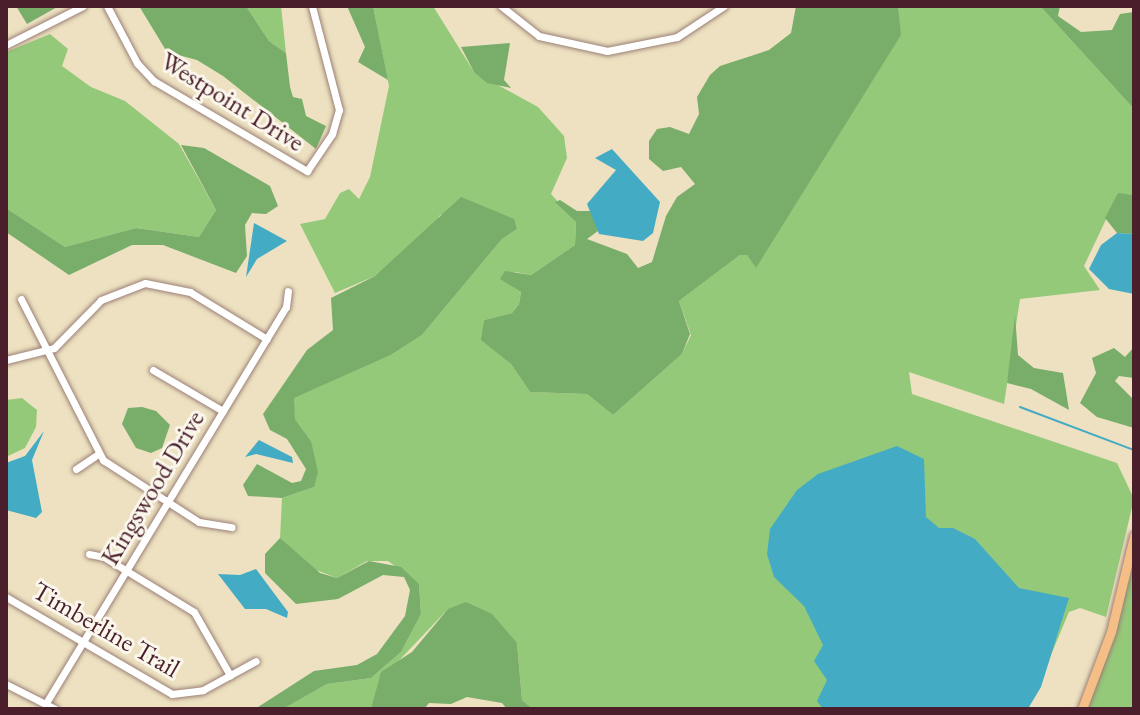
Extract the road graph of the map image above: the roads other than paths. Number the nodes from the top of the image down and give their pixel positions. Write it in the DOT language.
graph roads {
  1 [pos="83,6"];
  2 [pos="107,6"];
  3 [pos="312,6"];
  4 [pos="501,6"];
  5 [pos="724,6"];
  6 [pos="6,45"];
  7 [pos="288,291"];
  8 [pos="21,299"];
  9 [pos="267,339"];
  10 [pos="46,352"];
  11 [pos="6,360"];
  12 [pos="153,370"];
  13 [pos="223,411"];
  14 [pos="98,454"];
  15 [pos="76,469"];
  16 [pos="167,504"];
  17 [pos="232,527"];
  18 [pos="1134,536"];
  19 [pos="89,554"];
  20 [pos="126,570"];
  21 [pos="6,597"];
  22 [pos="83,641"];
  23 [pos="256,661"];
  24 [pos="230,675"];
  25 [pos="6,684"];
  26 [pos="46,703"];
  27 [pos="55,709"];
  28 [pos="1082,709"];
  1 -- 6 [label="street"];
  2 -- 3 [label="street, Westpoint Drive"];
  4 -- 5 [label="street"];
  7 -- 9 [label="street, Kingswood Drive"];
  8 -- 10 [label="street"];
  9 -- 10 [label="street"];
  9 -- 13 [label="street, Kingswood Drive"];
  10 -- 11 [label="street"];
  10 -- 14 [label="street"];
  12 -- 13 [label="street"];
  13 -- 16 [label="street, Kingswood Drive"];
  14 -- 15 [label="street"];
  14 -- 16 [label="street"];
  16 -- 17 [label="street"];
  16 -- 20 [label="street, Kingswood Drive"];
  18 -- 28 [label="main road"];
  19 -- 20 [label="street"];
  20 -- 22 [label="street, Kingswood Drive"];
  20 -- 24 [label="street"];
  21 -- 22 [label="street, Timberline Trail"];
  22 -- 24 [label="street, Timberline Trail"];
  22 -- 26 [label="street, Kingswood Drive"];
  23 -- 24 [label="street, Timberline Trail"];
  25 -- 26 [label="street"];
  26 -- 27 [label="street"];
}
